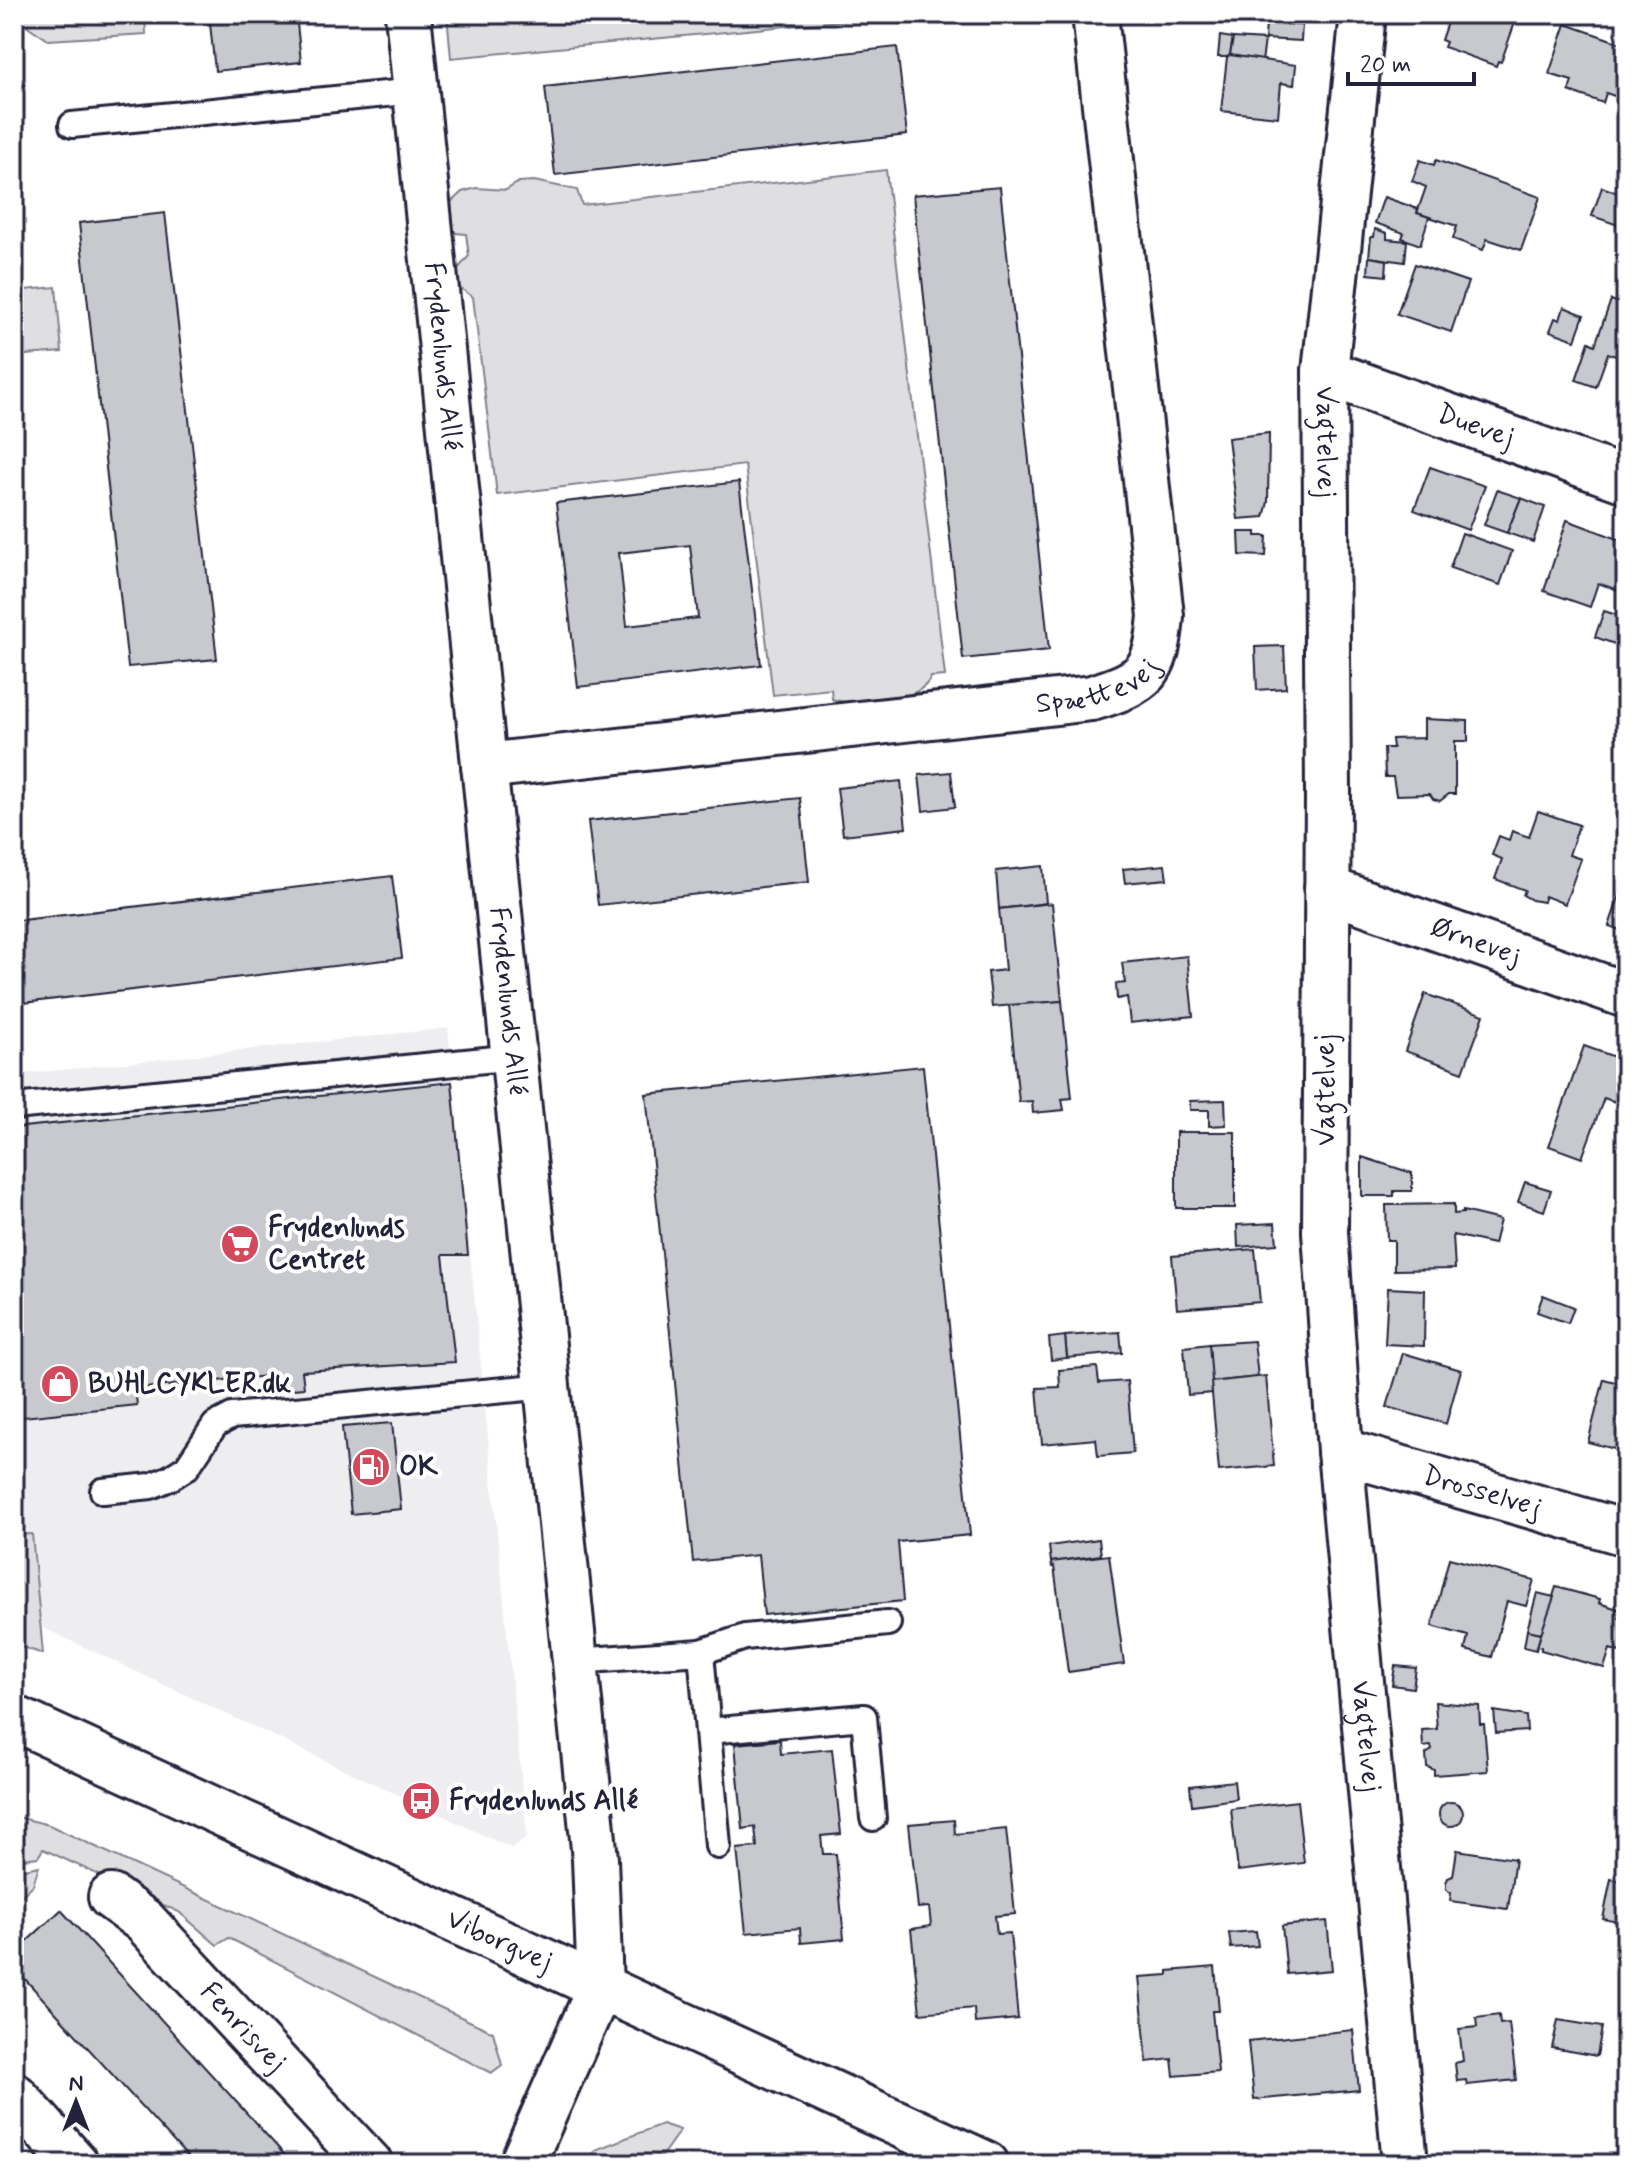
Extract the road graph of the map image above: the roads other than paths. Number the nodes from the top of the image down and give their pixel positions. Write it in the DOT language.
graph roads {
  1 [pos="408,14"];
  2 [pos="1095,14"];
  3 [pos="1363,14"];
  4 [pos="416,91"];
  5 [pos="72,125"];
  6 [pos="1325,372"];
  7 [pos="1626,480"];
  8 [pos="484,766"];
  9 [pos="1327,889"];
  10 [pos="1626,995"];
  11 [pos="515,1057"];
  12 [pos="14,1107"];
  13 [pos="547,1386"];
  14 [pos="1340,1451"];
  15 [pos="103,1491"];
  16 [pos="1626,1533"];
  17 [pos="888,1623"];
  18 [pos="701,1652"];
  19 [pos="575,1661"];
  20 [pos="14,1718"];
  21 [pos="708,1731"];
  22 [pos="873,1818"];
  23 [pos="718,1846"];
  24 [pos="111,1897"];
  25 [pos="600,1987"];
  26 [pos="14,2095"];
  27 [pos="76,2164"];
  28 [pos="370,2164"];
  29 [pos="522,2164"];
  30 [pos="986,2164"];
  31 [pos="1405,2164"];
  1 -- 4 [label="street, Frydenlunds Allé"];
  2 -- 8 [label="street, Spættevej"];
  3 -- 6 [label="street, Vagtelvej"];
  4 -- 5 [label="lane"];
  4 -- 8 [label="street, Frydenlunds Allé"];
  6 -- 7 [label="street, Duevej"];
  6 -- 9 [label="street, Vagtelvej"];
  8 -- 11 [label="street, Frydenlunds Allé"];
  9 -- 10 [label="street, Ørnevej"];
  9 -- 14 [label="street, Vagtelvej"];
  11 -- 12 [label="lane"];
  11 -- 13 [label="street, Frydenlunds Allé"];
  13 -- 15 [label="lane"];
  13 -- 19 [label="street, Frydenlunds Allé"];
  14 -- 16 [label="street, Drosselvej"];
  14 -- 31 [label="street, Vagtelvej"];
  17 -- 18 [label="lane"];
  18 -- 19 [label="lane"];
  18 -- 21 [label="lane"];
  19 -- 25 [label="street, Frydenlunds Allé"];
  20 -- 25 [label="street, Viborgvej"];
  21 -- 22 [label="lane"];
  21 -- 23 [label="lane"];
  24 -- 28 [label="street, Fenrisvej"];
  25 -- 29 [label="street"];
  25 -- 30 [label="street, Viborgvej"];
  26 -- 27 [label="street"];
}
